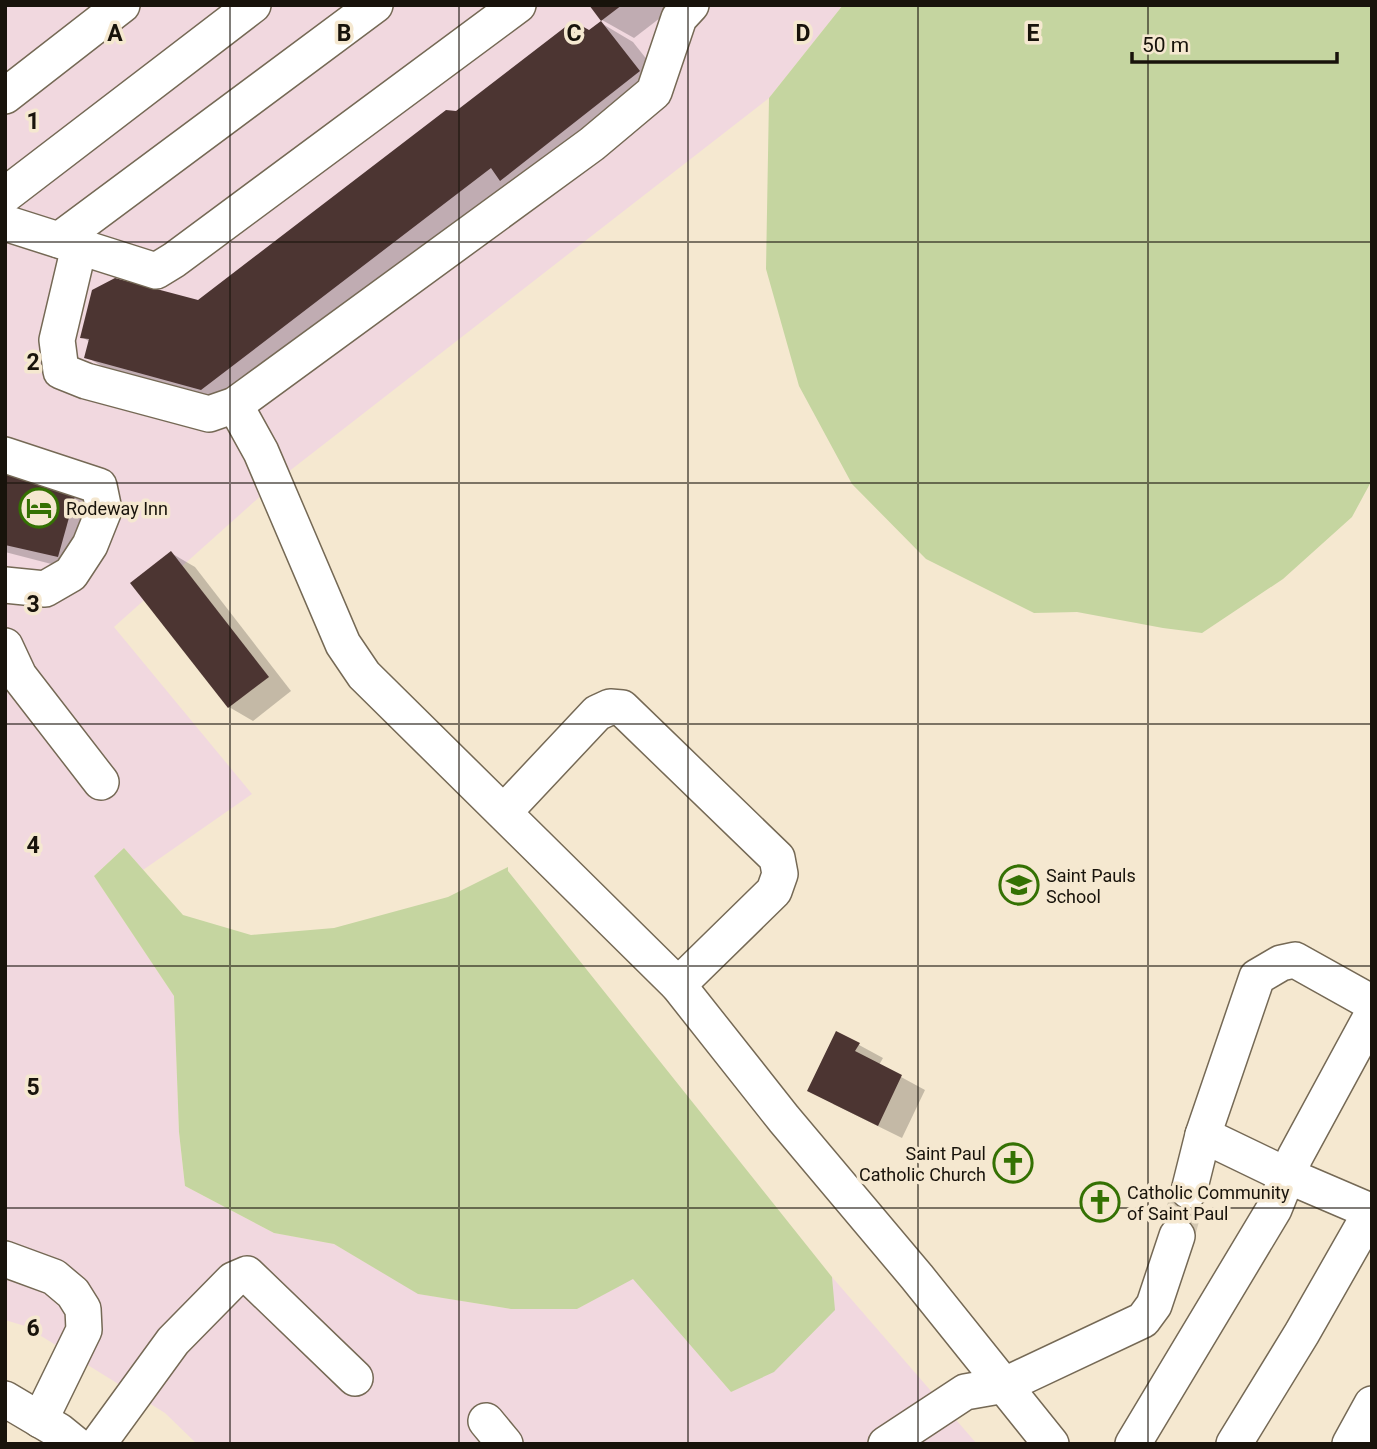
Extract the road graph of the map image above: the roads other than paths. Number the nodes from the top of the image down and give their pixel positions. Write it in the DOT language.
graph roads {
  1 [pos="121,5"];
  2 [pos="253,5"];
  3 [pos="375,5"];
  4 [pos="518,5"];
  5 [pos="691,5"];
  6 [pos="5,96"];
  7 [pos="5,195"];
  8 [pos="5,223"];
  9 [pos="69,244"];
  10 [pos="235,405"];
  11 [pos="5,455"];
  12 [pos="5,585"];
  13 [pos="5,646"];
  14 [pos="101,782"];
  15 [pos="505,812"];
  16 [pos="678,985"];
  17 [pos="1372,1003"];
  18 [pos="1372,1015"];
  19 [pos="1203,1135"];
  20 [pos="1286,1175"];
  21 [pos="1189,1191"];
  22 [pos="1370,1206"];
  23 [pos="1177,1236"];
  24 [pos="5,1259"];
  25 [pos="355,1378"];
  26 [pos="1005,1385"];
  27 [pos="5,1399"];
  28 [pos="1372,1404"];
  29 [pos="40,1420"];
  30 [pos="910,1438"];
  31 [pos="75,1444"];
  32 [pos="98,1444"];
  33 [pos="1051,1444"];
  34 [pos="1133,1444"];
  35 [pos="1234,1444"];
  36 [pos="1350,1444"];
  1 -- 6 [label="street"];
  2 -- 7 [label="street"];
  3 -- 9 [label="street"];
  4 -- 9 [label="street"];
  5 -- 10 [label="street"];
  8 -- 9 [label="street"];
  9 -- 10 [label="street"];
  10 -- 15 [label="street"];
  11 -- 12 [label="street"];
  13 -- 14 [label="street"];
  15 -- 16 [label="street"];
  15 -- 16 [label="street"];
  16 -- 26 [label="street"];
  17 -- 19 [label="street"];
  18 -- 20 [label="street"];
  19 -- 20 [label="street"];
  19 -- 21 [label="street"];
  20 -- 22 [label="street"];
  20 -- 34 [label="street"];
  22 -- 35 [label="street"];
  23 -- 26 [label="street"];
  24 -- 29 [label="street"];
  25 -- 32 [label="street"];
  26 -- 30 [label="street"];
  26 -- 33 [label="street"];
  27 -- 29 [label="street"];
  28 -- 36 [label="street"];
  29 -- 31 [label="street"];
}
